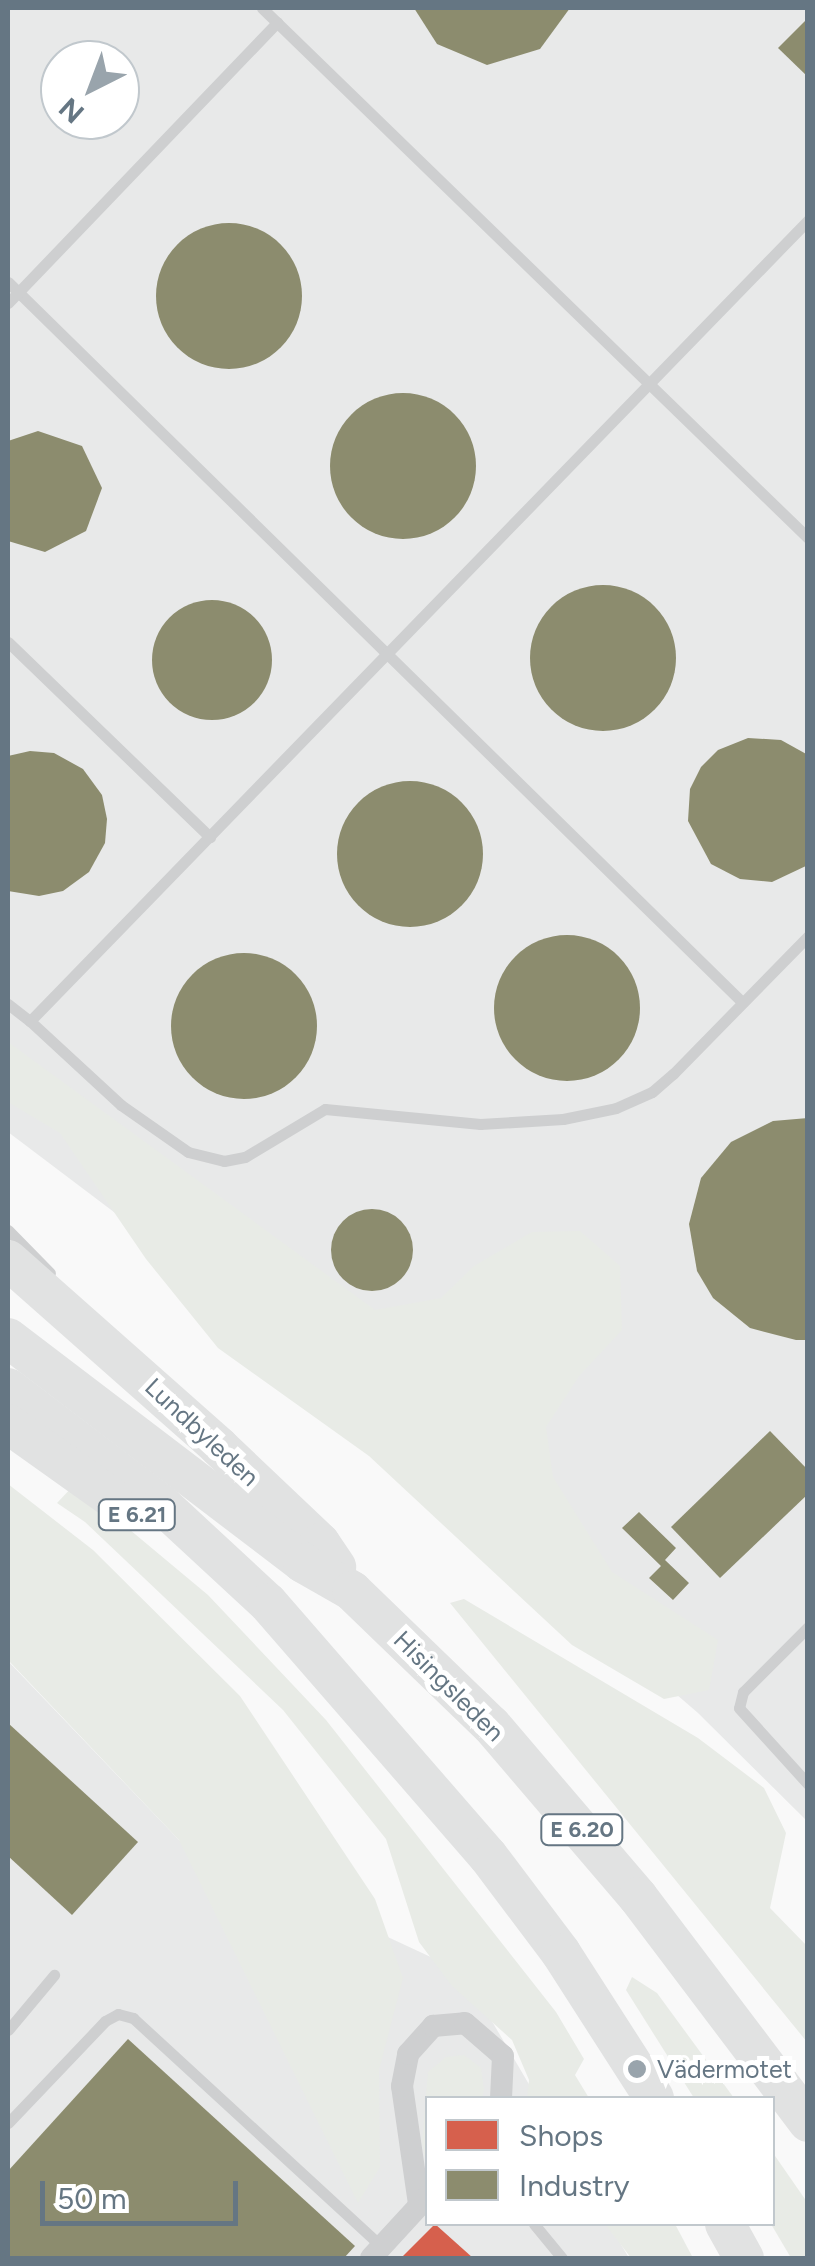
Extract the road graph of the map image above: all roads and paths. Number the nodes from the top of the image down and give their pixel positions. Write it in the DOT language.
graph roads {
  1 [pos="262,8"];
  2 [pos="277,22"];
  3 [pos="808,220"];
  4 [pos="8,282"];
  5 [pos="18,292"];
  6 [pos="8,303"];
  7 [pos="651,385"];
  8 [pos="808,538"];
  9 [pos="8,642"];
  10 [pos="386,654"];
  11 [pos="210,836"];
  12 [pos="808,936"];
  13 [pos="741,1002"];
  14 [pos="8,1004"];
  15 [pos="30,1020"];
  16 [pos="8,1230"];
  17 [pos="23,1274"];
  18 [pos="99,1336"];
  19 [pos="8,1338"];
  20 [pos="8,1388"];
  21 [pos="8,1424"];
  22 [pos="352,1591"];
  23 [pos="268,1603"];
  24 [pos="808,1627"];
  25 [pos="808,1784"];
  26 [pos="54,1975"];
  27 [pos="8,2030"];
  28 [pos="500,2096"];
  29 [pos="653,2096"];
  30 [pos="808,2122"];
  31 [pos="8,2123"];
  32 [pos="424,2200"];
  33 [pos="536,2226"];
  34 [pos="725,2226"];
  35 [pos="377,2253"];
  36 [pos="562,2258"];
  37 [pos="744,2258"];
  1 -- 2 [label="lane"];
  2 -- 5 [label="lane"];
  2 -- 7 [label="lane"];
  3 -- 7 [label="lane"];
  4 -- 5 [label="lane"];
  5 -- 6 [label="lane"];
  5 -- 10 [label="lane"];
  7 -- 8 [label="lane"];
  7 -- 10 [label="lane"];
  9 -- 11 [label="lane"];
  10 -- 11 [label="lane"];
  10 -- 13 [label="lane"];
  11 -- 15 [label="lane"];
  12 -- 13 [label="lane"];
  13 -- 15 [label="lane"];
  14 -- 15 [label="lane"];
  16 -- 18 [label="lane"];
  17 -- 18 [label="highway, Lundbyleden"];
  18 -- 22 [label="highway, Lundbyleden"];
  19 -- 22 [label="highway, Hisingsleden / E 6.20"];
  20 -- 23 [label="highway"];
  21 -- 23 [label="highway, E 6.21"];
  22 -- 30 [label="highway, Hisingsleden / E 6.20"];
  23 -- 29 [label="highway"];
  24 -- 25 [label="lane"];
  26 -- 27 [label="lane"];
  28 -- 32 [label="street"];
  31 -- 35 [label="lane"];
  32 -- 35 [label="street"];
  33 -- 36 [label="lane"];
  34 -- 37 [label="highway"];
}
